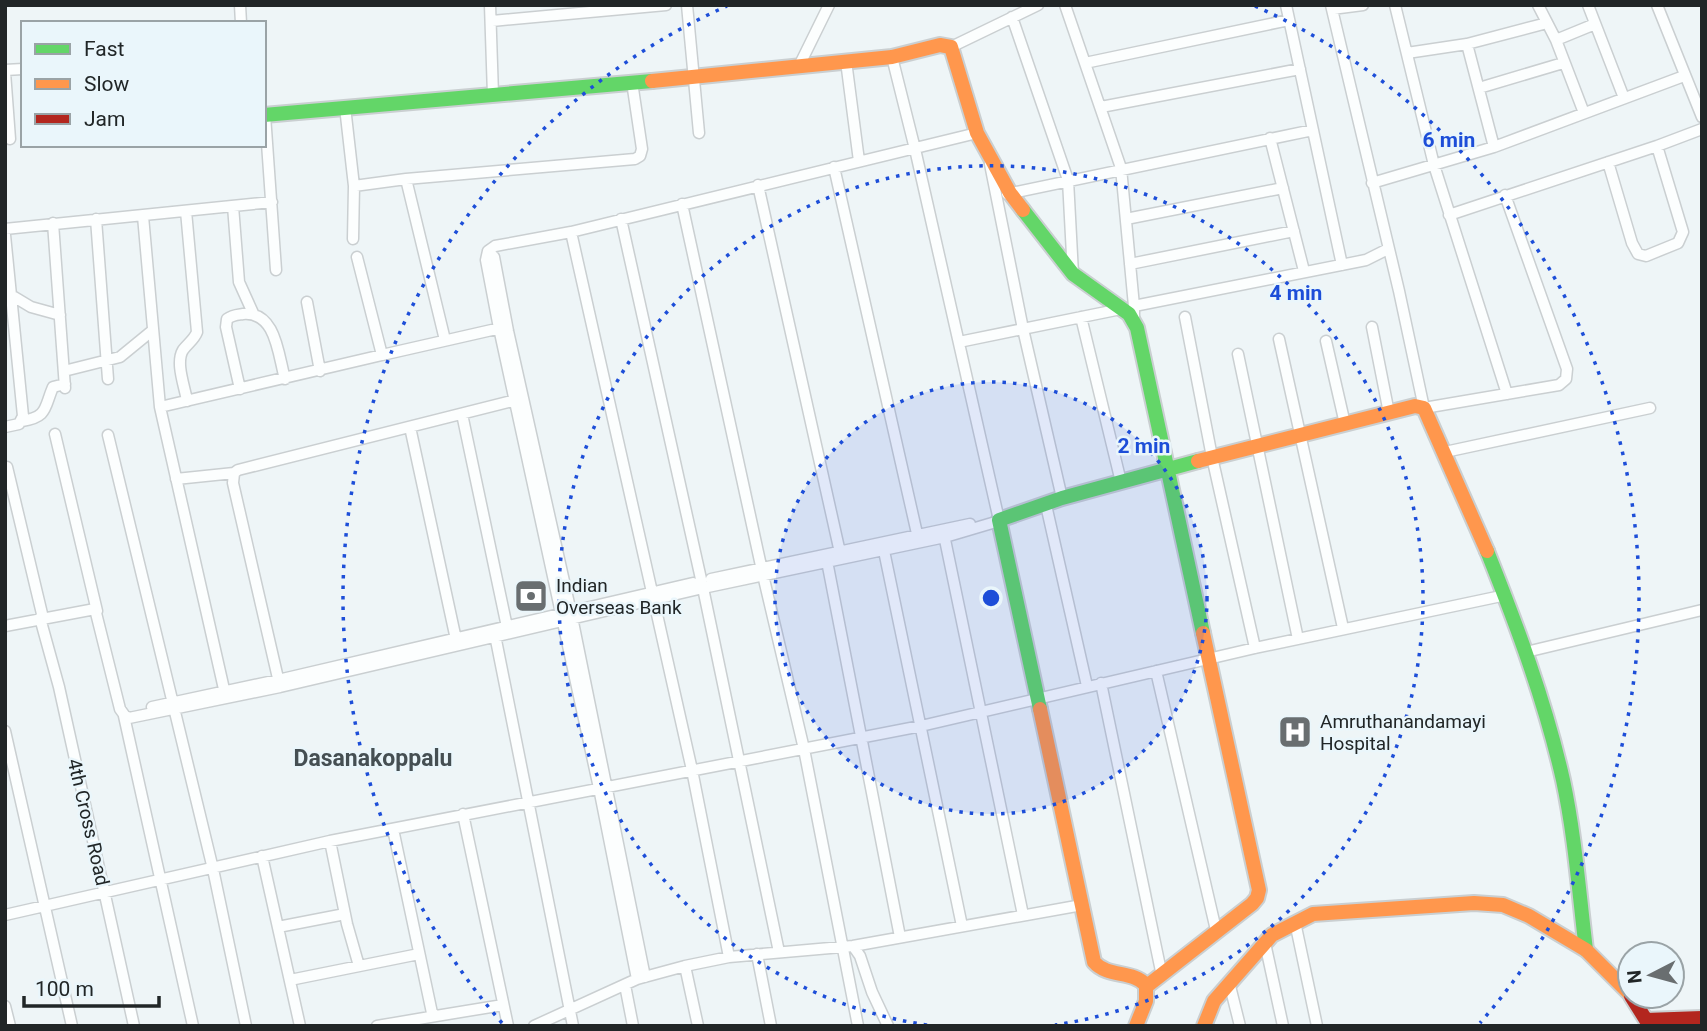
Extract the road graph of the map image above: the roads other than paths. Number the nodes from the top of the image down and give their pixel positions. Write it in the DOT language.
graph roads {
  1 [pos="490,5"];
  2 [pos="666,5"];
  3 [pos="687,5"];
  4 [pos="829,5"];
  5 [pos="1038,5"];
  6 [pos="1065,5"];
  7 [pos="1286,5"];
  8 [pos="1363,5"];
  9 [pos="1395,5"];
  10 [pos="1538,5"];
  11 [pos="1588,5"];
  12 [pos="1657,5"];
  13 [pos="1332,7"];
  14 [pos="1012,17"];
  15 [pos="1289,20"];
  16 [pos="492,21"];
  17 [pos="1547,23"];
  18 [pos="1595,24"];
  19 [pos="1556,40"];
  20 [pos="1467,44"];
  21 [pos="951,47"];
  22 [pos="1407,53"];
  23 [pos="892,57"];
  24 [pos="846,61"];
  25 [pos="1563,62"];
  26 [pos="1085,63"];
  27 [pos="799,66"];
  28 [pos="1300,69"];
  29 [pos="5,71"];
  30 [pos="1684,76"];
  31 [pos="692,77"];
  32 [pos="632,82"];
  33 [pos="1479,88"];
  34 [pos="493,95"];
  35 [pos="1624,98"];
  36 [pos="345,107"];
  37 [pos="1101,107"];
  38 [pos="1584,113"];
  39 [pos="266,115"];
  40 [pos="1702,117"];
  41 [pos="266,127"];
  42 [pos="1702,128"];
  43 [pos="1312,130"];
  44 [pos="699,133"];
  45 [pos="977,133"];
  46 [pos="1270,138"];
  47 [pos="8,140"];
  48 [pos="1657,146"];
  49 [pos="1494,147"];
  50 [pos="915,149"];
  51 [pos="859,160"];
  52 [pos="1608,162"];
  53 [pos="1434,165"];
  54 [pos="834,167"];
  55 [pos="1121,169"];
  56 [pos="406,179"];
  57 [pos="1068,180"];
  58 [pos="1372,183"];
  59 [pos="758,185"];
  60 [pos="354,186"];
  61 [pos="1283,188"];
  62 [pos="1003,195"];
  63 [pos="1505,195"];
  64 [pos="272,202"];
  65 [pos="682,204"];
  66 [pos="233,206"];
  67 [pos="186,211"];
  68 [pos="1449,215"];
  69 [pos="142,216"];
  70 [pos="96,219"];
  71 [pos="621,219"];
  72 [pos="1126,219"];
  73 [pos="52,223"];
  74 [pos="5,229"];
  75 [pos="1294,231"];
  76 [pos="571,232"];
  77 [pos="5,235"];
  78 [pos="353,239"];
  79 [pos="1388,249"];
  80 [pos="357,257"];
  81 [pos="1130,264"];
  82 [pos="1342,265"];
  83 [pos="276,271"];
  84 [pos="1304,271"];
  85 [pos="1073,274"];
  86 [pos="11,295"];
  87 [pos="307,302"];
  88 [pos="1130,312"];
  89 [pos="253,313"];
  90 [pos="60,315"];
  91 [pos="1081,317"];
  92 [pos="1185,317"];
  93 [pos="503,327"];
  94 [pos="1372,327"];
  95 [pos="1023,329"];
  96 [pos="153,330"];
  97 [pos="446,340"];
  98 [pos="1279,340"];
  99 [pos="1326,341"];
  100 [pos="959,342"];
  101 [pos="1238,354"];
  102 [pos="382,355"];
  103 [pos="105,360"];
  104 [pos="64,371"];
  105 [pos="320,371"];
  106 [pos="108,379"];
  107 [pos="285,379"];
  108 [pos="240,389"];
  109 [pos="1507,394"];
  110 [pos="516,400"];
  111 [pos="187,401"];
  112 [pos="160,407"];
  113 [pos="1424,408"];
  114 [pos="1650,408"];
  115 [pos="1389,413"];
  116 [pos="463,414"];
  117 [pos="22,421"];
  118 [pos="1345,424"];
  119 [pos="410,426"];
  120 [pos="5,427"];
  121 [pos="55,433"];
  122 [pos="108,435"];
  123 [pos="1300,435"];
  124 [pos="1258,445"];
  125 [pos="1445,452"];
  126 [pos="1212,457"];
  127 [pos="7,467"];
  128 [pos="1167,469"];
  129 [pos="234,473"];
  130 [pos="176,479"];
  131 [pos="1121,482"];
  132 [pos="1062,498"];
  133 [pos="1046,505"];
  134 [pos="996,522"];
  135 [pos="944,533"];
  136 [pos="918,538"];
  137 [pos="883,546"];
  138 [pos="840,555"];
  139 [pos="827,558"];
  140 [pos="762,571"];
  141 [pos="702,584"];
  142 [pos="1506,595"];
  143 [pos="652,596"];
  144 [pos="1702,610"];
  145 [pos="96,611"];
  146 [pos="567,615"];
  147 [pos="42,618"];
  148 [pos="5,626"];
  149 [pos="507,626"];
  150 [pos="1343,628"];
  151 [pos="494,633"];
  152 [pos="1297,639"];
  153 [pos="456,641"];
  154 [pos="1255,648"];
  155 [pos="1526,652"];
  156 [pos="1210,658"];
  157 [pos="1156,671"];
  158 [pos="1101,683"];
  159 [pos="279,684"];
  160 [pos="1087,686"];
  161 [pos="225,694"];
  162 [pos="1038,699"];
  163 [pos="174,705"];
  164 [pos="982,711"];
  165 [pos="125,716"];
  166 [pos="921,726"];
  167 [pos="5,731"];
  168 [pos="861,738"];
  169 [pos="804,749"];
  170 [pos="739,760"];
  171 [pos="692,770"];
  172 [pos="603,787"];
  173 [pos="528,803"];
  174 [pos="463,814"];
  175 [pos="393,829"];
  176 [pos="330,841"];
  177 [pos="262,856"];
  178 [pos="213,869"];
  179 [pos="160,879"];
  180 [pos="105,892"];
  181 [pos="1082,905"];
  182 [pos="44,906"];
  183 [pos="345,914"];
  184 [pos="5,915"];
  185 [pos="1023,915"];
  186 [pos="1295,922"];
  187 [pos="962,926"];
  188 [pos="278,927"];
  189 [pos="1216,930"];
  190 [pos="900,937"];
  191 [pos="1265,943"];
  192 [pos="848,946"];
  193 [pos="1586,950"];
  194 [pos="779,952"];
  195 [pos="419,954"];
  196 [pos="757,954"];
  197 [pos="729,957"];
  198 [pos="359,966"];
  199 [pos="685,966"];
  200 [pos="1162,976"];
  201 [pos="641,978"];
  202 [pos="290,980"];
  203 [pos="1616,980"];
  204 [pos="1229,982"];
  205 [pos="625,985"];
  206 [pos="1147,986"];
  207 [pos="503,1005"];
  208 [pos="5,1006"];
  209 [pos="569,1009"];
  210 [pos="1640,1010"];
  211 [pos="436,1016"];
  212 [pos="1702,1018"];
  213 [pos="10,1026"];
  214 [pos="72,1026"];
  215 [pos="134,1026"];
  216 [pos="193,1026"];
  217 [pos="246,1026"];
  218 [pos="300,1026"];
  219 [pos="377,1026"];
  220 [pos="508,1026"];
  221 [pos="534,1026"];
  222 [pos="573,1026"];
  223 [pos="634,1026"];
  224 [pos="698,1026"];
  225 [pos="771,1026"];
  226 [pos="858,1026"];
  227 [pos="888,1026"];
  228 [pos="1136,1026"];
  229 [pos="1204,1026"];
  230 [pos="1240,1026"];
  231 [pos="1283,1026"];
  232 [pos="1317,1026"];
  1 -- 16 [label="street"];
  2 -- 16 [label="street"];
  3 -- 31 [label="street"];
  4 -- 27 [label="street"];
  5 -- 14 [label="street"];
  6 -- 26 [label="street"];
  7 -- 15 [label="street"];
  8 -- 13 [label="street"];
  9 -- 22 [label="street"];
  10 -- 17 [label="street"];
  11 -- 18 [label="street"];
  12 -- 30 [label="street"];
  13 -- 58 [label="street"];
  14 -- 21 [label="street"];
  14 -- 57 [label="street"];
  15 -- 26 [label="street"];
  15 -- 28 [label="street"];
  16 -- 34 [label="street"];
  17 -- 19 [label="street"];
  17 -- 20 [label="street"];
  18 -- 19 [label="street"];
  18 -- 35 [label="street"];
  19 -- 25 [label="street"];
  20 -- 22 [label="street"];
  20 -- 33 [label="street"];
  21 -- 23 [label="street"];
  21 -- 45 [label="street"];
  22 -- 53 [label="street"];
  23 -- 24 [label="street"];
  23 -- 50 [label="street"];
  24 -- 27 [label="street"];
  24 -- 51 [label="street"];
  25 -- 33 [label="street"];
  25 -- 38 [label="street"];
  26 -- 37 [label="street"];
  27 -- 31 [label="street"];
  28 -- 37 [label="street"];
  28 -- 43 [label="street"];
  29 -- 47 [label="street"];
  30 -- 35 [label="street"];
  30 -- 40 [label="street"];
  31 -- 32 [label="street"];
  31 -- 44 [label="street"];
  32 -- 34 [label="street"];
  32 -- 56 [label="street"];
  33 -- 49 [label="street"];
  34 -- 36 [label="street"];
  35 -- 38 [label="street"];
  36 -- 39 [label="street"];
  36 -- 60 [label="street"];
  37 -- 55 [label="street"];
  38 -- 49 [label="street"];
  41 -- 64 [label="street"];
  42 -- 48 [label="street"];
  43 -- 46 [label="street"];
  43 -- 82 [label="street"];
  45 -- 50 [label="street"];
  45 -- 62 [label="street"];
  46 -- 55 [label="street"];
  46 -- 61 [label="street"];
  48 -- 52 [label="street"];
  48 -- 52 [label="street"];
  49 -- 53 [label="street"];
  50 -- 51 [label="street"];
  50 -- 100 [label="street"];
  51 -- 54 [label="street"];
  52 -- 63 [label="street"];
  53 -- 58 [label="street"];
  53 -- 68 [label="street"];
  54 -- 59 [label="street"];
  54 -- 136 [label="street"];
  55 -- 57 [label="street"];
  55 -- 72 [label="street"];
  56 -- 60 [label="street"];
  56 -- 97 [label="street"];
  57 -- 62 [label="street"];
  57 -- 85 [label="street"];
  58 -- 79 [label="street"];
  59 -- 65 [label="street"];
  59 -- 138 [label="street"];
  60 -- 78 [label="street"];
  61 -- 72 [label="street"];
  61 -- 75 [label="street"];
  62 -- 85 [label="street"];
  62 -- 95 [label="street"];
  63 -- 68 [label="street"];
  63 -- 109 [label="street"];
  64 -- 66 [label="street"];
  64 -- 83 [label="street"];
  65 -- 71 [label="street"];
  65 -- 140 [label="street"];
  66 -- 67 [label="street"];
  66 -- 89 [label="street"];
  67 -- 69 [label="street"];
  67 -- 111 [label="street"];
  68 -- 109 [label="street"];
  69 -- 70 [label="street"];
  69 -- 96 [label="street"];
  70 -- 73 [label="street"];
  70 -- 103 [label="street"];
  71 -- 76 [label="street"];
  71 -- 141 [label="street"];
  72 -- 81 [label="street"];
  73 -- 74 [label="street"];
  73 -- 90 [label="street"];
  75 -- 81 [label="street"];
  75 -- 84 [label="street"];
  76 -- 93 [label="street"];
  76 -- 143 [label="street"];
  77 -- 86 [label="street"];
  79 -- 82 [label="street"];
  79 -- 113 [label="street"];
  80 -- 102 [label="street"];
  81 -- 88 [label="street"];
  82 -- 84 [label="street"];
  84 -- 88 [label="street"];
  85 -- 88 [label="street"];
  86 -- 90 [label="street"];
  86 -- 117 [label="street"];
  87 -- 105 [label="street"];
  88 -- 91 [label="street"];
  88 -- 128 [label="street"];
  89 -- 107 [label="street"];
  89 -- 108 [label="street"];
  90 -- 104 [label="street"];
  91 -- 95 [label="street"];
  91 -- 131 [label="street"];
  92 -- 126 [label="street"];
  93 -- 97 [label="street"];
  93 -- 110 [label="street"];
  93 -- 146 [label="street"];
  94 -- 115 [label="street"];
  95 -- 100 [label="street"];
  95 -- 132 [label="street"];
  96 -- 103 [label="street"];
  96 -- 112 [label="street"];
  97 -- 102 [label="street"];
  98 -- 123 [label="street"];
  99 -- 118 [label="street"];
  100 -- 134 [label="street"];
  101 -- 124 [label="street"];
  102 -- 105 [label="street"];
  103 -- 104 [label="street"];
  103 -- 106 [label="street"];
  104 -- 117 [label="street"];
  105 -- 107 [label="street"];
  107 -- 108 [label="street"];
  108 -- 111 [label="street"];
  109 -- 113 [label="street"];
  110 -- 116 [label="street"];
  110 -- 146 [label="street"];
  111 -- 112 [label="street"];
  112 -- 130 [label="street"];
  113 -- 115 [label="street"];
  113 -- 125 [label="street"];
  114 -- 125 [label="street"];
  115 -- 118 [label="street"];
  116 -- 119 [label="street"];
  116 -- 149 [label="street"];
  117 -- 120 [label="street"];
  118 -- 123 [label="street"];
  119 -- 129 [label="street"];
  119 -- 153 [label="street"];
  121 -- 145 [label="street"];
  122 -- 163 [label="street"];
  123 -- 124 [label="street"];
  123 -- 150 [label="street"];
  124 -- 126 [label="street"];
  124 -- 152 [label="street"];
  125 -- 142 [label="street"];
  126 -- 128 [label="street"];
  126 -- 154 [label="street"];
  127 -- 147 [label="street, 4th Cross Road"];
  128 -- 131 [label="street"];
  128 -- 156 [label="street"];
  129 -- 130 [label="street"];
  129 -- 159 [label="street"];
  130 -- 161 [label="street"];
  131 -- 132 [label="street"];
  132 -- 133 [label="street"];
  133 -- 134 [label="street"];
  133 -- 160 [label="street"];
  134 -- 135 [label="street"];
  134 -- 162 [label="street"];
  135 -- 136 [label="street"];
  135 -- 164 [label="street"];
  136 -- 137 [label="street"];
  137 -- 138 [label="street"];
  137 -- 166 [label="street"];
  138 -- 139 [label="street"];
  139 -- 140 [label="street"];
  139 -- 168 [label="street"];
  140 -- 141 [label="street"];
  140 -- 169 [label="street"];
  141 -- 143 [label="street"];
  141 -- 170 [label="street"];
  142 -- 150 [label="street"];
  142 -- 155 [label="street"];
  143 -- 146 [label="street"];
  143 -- 171 [label="street"];
  144 -- 155 [label="street"];
  145 -- 147 [label="street"];
  145 -- 165 [label="street"];
  146 -- 149 [label="street"];
  146 -- 151 [label="street"];
  146 -- 172 [label="street"];
  147 -- 148 [label="street"];
  147 -- 180 [label="street, 4th Cross Road"];
  149 -- 151 [label="street"];
  150 -- 152 [label="street"];
  151 -- 153 [label="street"];
  151 -- 173 [label="street"];
  152 -- 154 [label="street"];
  153 -- 159 [label="street"];
  154 -- 156 [label="street"];
  155 -- 193 [label="street"];
  156 -- 157 [label="street"];
  156 -- 189 [label="street"];
  157 -- 158 [label="street"];
  157 -- 189 [label="street"];
  158 -- 160 [label="street"];
  158 -- 200 [label="street"];
  159 -- 161 [label="street"];
  160 -- 162 [label="street"];
  161 -- 163 [label="street"];
  162 -- 164 [label="street"];
  162 -- 181 [label="street"];
  163 -- 165 [label="street"];
  163 -- 178 [label="street"];
  164 -- 166 [label="street"];
  164 -- 185 [label="street"];
  165 -- 179 [label="street"];
  166 -- 168 [label="street"];
  166 -- 187 [label="street"];
  167 -- 182 [label="street"];
  168 -- 169 [label="street"];
  168 -- 190 [label="street"];
  169 -- 170 [label="street"];
  169 -- 192 [label="street"];
  170 -- 171 [label="street"];
  170 -- 194 [label="street"];
  171 -- 172 [label="street"];
  171 -- 197 [label="street"];
  172 -- 173 [label="street"];
  172 -- 201 [label="street"];
  173 -- 174 [label="street"];
  173 -- 209 [label="street"];
  174 -- 175 [label="street"];
  174 -- 207 [label="street"];
  175 -- 176 [label="street"];
  175 -- 195 [label="street"];
  176 -- 177 [label="street"];
  176 -- 183 [label="street"];
  177 -- 178 [label="street"];
  177 -- 188 [label="street"];
  178 -- 179 [label="street"];
  178 -- 217 [label="street"];
  179 -- 180 [label="street"];
  179 -- 216 [label="street"];
  180 -- 182 [label="street"];
  180 -- 215 [label="street, 4th Cross Road"];
  181 -- 185 [label="street"];
  181 -- 206 [label="street"];
  182 -- 184 [label="street"];
  182 -- 214 [label="street"];
  183 -- 188 [label="street"];
  183 -- 198 [label="street"];
  185 -- 187 [label="street"];
  186 -- 191 [label="street"];
  186 -- 193 [label="street"];
  186 -- 232 [label="street"];
  187 -- 190 [label="street"];
  188 -- 202 [label="street"];
  189 -- 200 [label="street"];
  190 -- 192 [label="street"];
  191 -- 204 [label="street"];
  191 -- 231 [label="street"];
  192 -- 194 [label="street"];
  192 -- 226 [label="street"];
  192 -- 227 [label="street"];
  193 -- 203 [label="street"];
  194 -- 196 [label="street"];
  195 -- 198 [label="street"];
  195 -- 211 [label="street"];
  196 -- 197 [label="street"];
  196 -- 225 [label="street"];
  197 -- 199 [label="street"];
  198 -- 202 [label="street"];
  199 -- 201 [label="street"];
  199 -- 224 [label="street"];
  200 -- 206 [label="street"];
  201 -- 205 [label="street"];
  202 -- 218 [label="street"];
  204 -- 229 [label="street"];
  204 -- 230 [label="street"];
  205 -- 209 [label="street"];
  205 -- 223 [label="street"];
  206 -- 228 [label="street"];
  207 -- 211 [label="street"];
  207 -- 220 [label="street"];
  208 -- 213 [label="street"];
  209 -- 221 [label="street"];
  209 -- 222 [label="street"];
  210 -- 212 [label="street"];
  211 -- 219 [label="street"];
}
